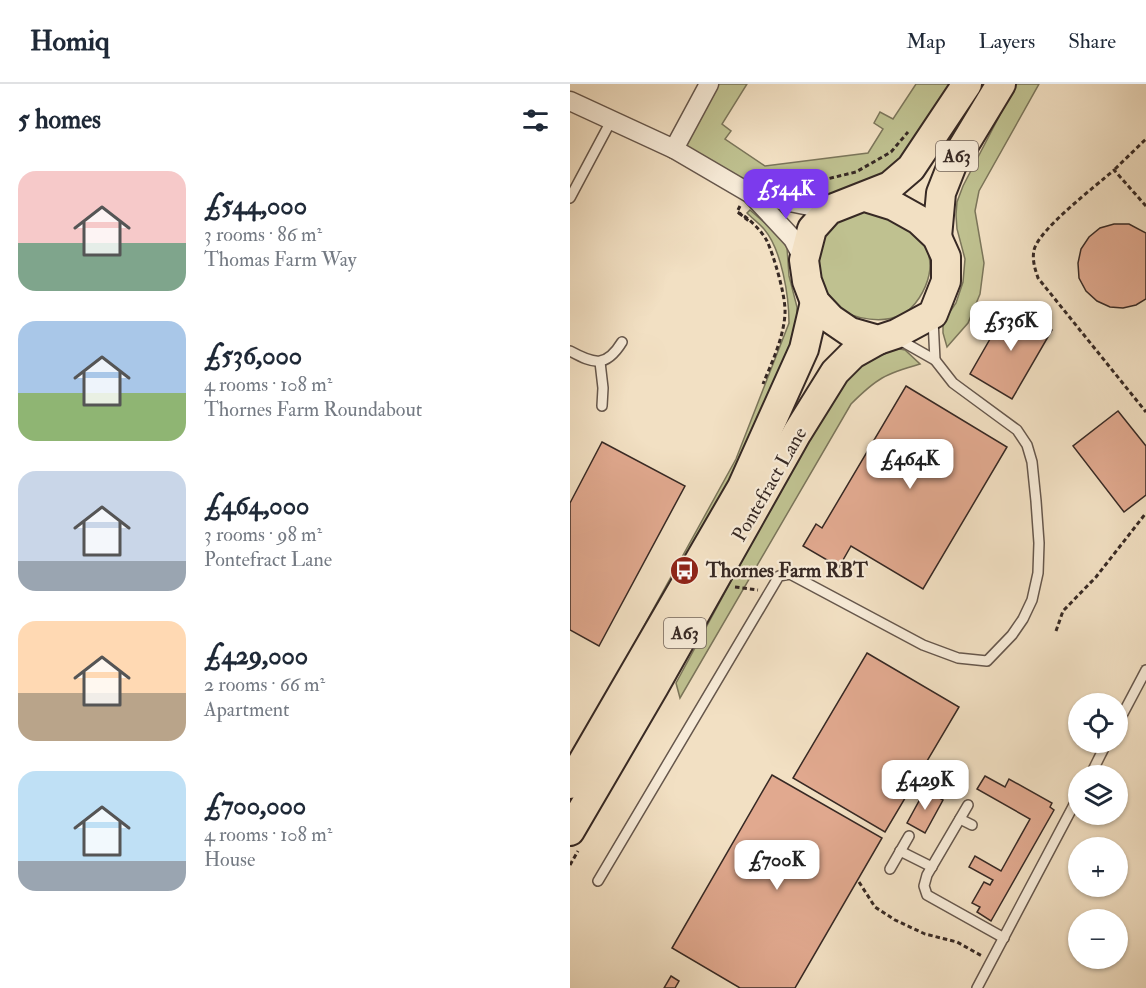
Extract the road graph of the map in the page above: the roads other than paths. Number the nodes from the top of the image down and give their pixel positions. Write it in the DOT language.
graph roads {
  1 [pos="709,84"];
  2 [pos="967,84"];
  3 [pos="1000,84"];
  4 [pos="570,101"];
  5 [pos="610,121"];
  6 [pos="674,149"];
  7 [pos="751,194"];
  8 [pos="864,197"];
  9 [pos="570,198"];
  10 [pos="830,210"];
  11 [pos="937,237"];
  12 [pos="804,260"];
  13 [pos="815,302"];
  14 [pos="933,314"];
  15 [pos="885,338"];
  16 [pos="622,342"];
  17 [pos="570,351"];
  18 [pos="935,360"];
  19 [pos="600,362"];
  20 [pos="602,406"];
  21 [pos="1146,670"];
  22 [pos="1128,704"];
  23 [pos="570,784"];
  24 [pos="968,805"];
  25 [pos="1068,816"];
  26 [pos="960,819"];
  27 [pos="972,825"];
  28 [pos="570,831"];
  29 [pos="909,836"];
  30 [pos="900,851"];
  31 [pos="932,867"];
  32 [pos="890,869"];
  33 [pos="598,880"];
  34 [pos="1004,938"];
  35 [pos="977,988"];
  1 -- 6 [label="street"];
  2 -- 8 [label="highway, A63"];
  3 -- 11 [label="highway, A63"];
  4 -- 5 [label="street"];
  5 -- 6 [label="street"];
  5 -- 9 [label="lane"];
  6 -- 7 [label="street"];
  7 -- 10 [label="street"];
  7 -- 12 [label="street"];
  8 -- 10 [label="highway, A63"];
  8 -- 11 [label="highway"];
  10 -- 12 [label="highway, A63"];
  11 -- 14 [label="highway, A63"];
  12 -- 13 [label="highway, A63"];
  13 -- 15 [label="highway, A63"];
  13 -- 23 [label="highway, Pontefract Lane / A63"];
  14 -- 15 [label="highway, A63"];
  14 -- 18 [label="lane"];
  15 -- 18 [label="lane"];
  15 -- 28 [label="highway, Pontefract Lane / A63"];
  16 -- 19 [label="lane"];
  17 -- 19 [label="lane"];
  18 -- 33 [label="lane"];
  19 -- 20 [label="lane"];
  21 -- 22 [label="lane"];
  24 -- 26 [label="lane"];
  25 -- 34 [label="lane"];
  26 -- 27 [label="lane"];
  26 -- 31 [label="lane"];
  29 -- 30 [label="lane"];
  30 -- 31 [label="lane"];
  30 -- 32 [label="lane"];
  31 -- 34 [label="lane"];
  34 -- 35 [label="lane"];
}
